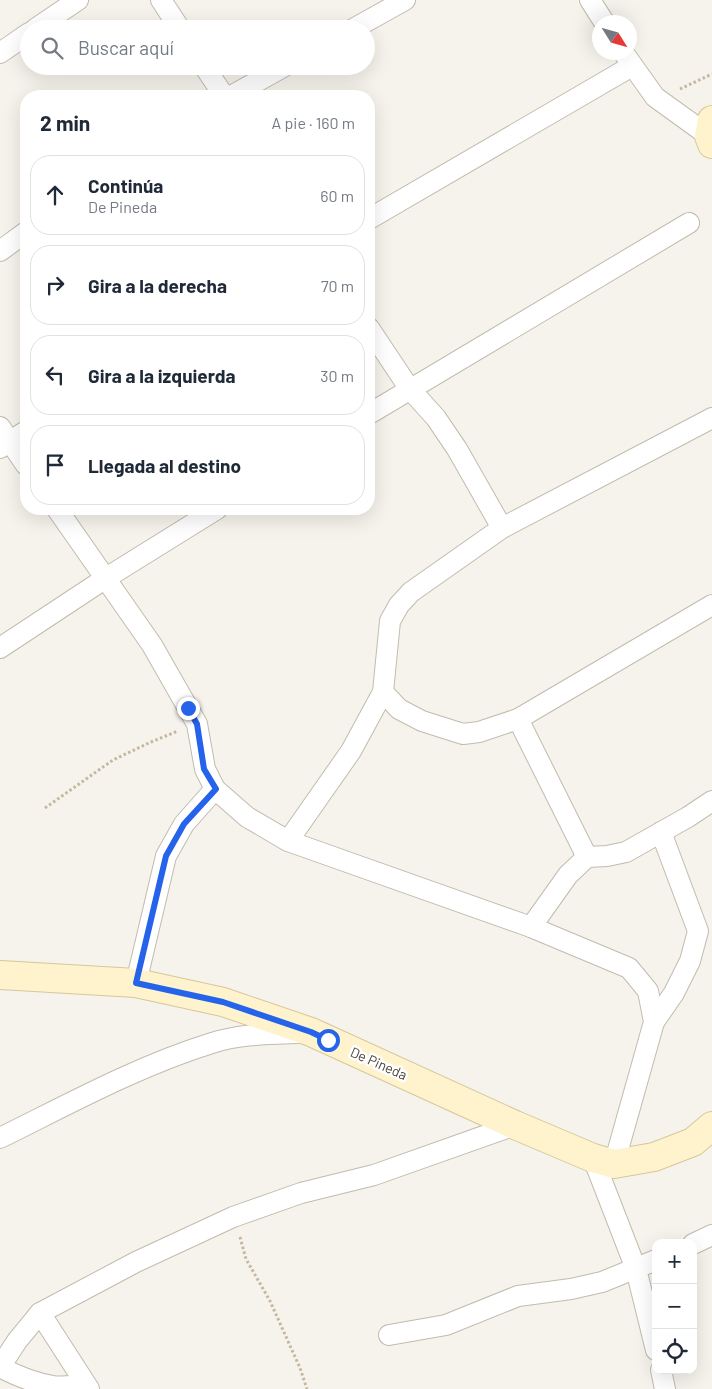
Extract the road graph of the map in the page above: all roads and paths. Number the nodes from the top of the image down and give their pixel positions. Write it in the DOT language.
graph roads {
  1 [pos="78,0"];
  2 [pos="161,0"];
  3 [pos="405,0"];
  4 [pos="590,0"];
  5 [pos="600,15"];
  6 [pos="49,20"];
  7 [pos="174,20"];
  8 [pos="369,20"];
  9 [pos="20,39"];
  10 [pos="0,53"];
  11 [pos="628,60"];
  12 [pos="712,74"];
  13 [pos="210,75"];
  14 [pos="269,75"];
  15 [pos="220,90"];
  16 [pos="242,90"];
  17 [pos="655,97"];
  18 [pos="711,133"];
  19 [pos="375,215"];
  20 [pos="689,223"];
  21 [pos="20,236"];
  22 [pos="0,251"];
  23 [pos="375,337"];
  24 [pos="409,388"];
  25 [pos="375,410"];
  26 [pos="712,418"];
  27 [pos="9,437"];
  28 [pos="20,455"];
  29 [pos="61,515"];
  30 [pos="207,515"];
  31 [pos="502,528"];
  32 [pos="106,578"];
  33 [pos="712,605"];
  34 [pos="0,648"];
  35 [pos="383,692"];
  36 [pos="518,719"];
  37 [pos="197,724"];
  38 [pos="216,789"];
  39 [pos="712,801"];
  40 [pos="45,808"];
  41 [pos="661,832"];
  42 [pos="288,841"];
  43 [pos="587,857"];
  44 [pos="531,927"];
  45 [pos="0,975"];
  46 [pos="136,983"];
  47 [pos="654,1022"];
  48 [pos="311,1032"];
  49 [pos="515,1126"];
  50 [pos="712,1126"];
  51 [pos="0,1138"];
  52 [pos="604,1160"];
  53 [pos="233,1217"];
  54 [pos="712,1235"];
  55 [pos="697,1242"];
  56 [pos="652,1262"];
  57 [pos="636,1269"];
  58 [pos="40,1313"];
  59 [pos="652,1334"];
  60 [pos="389,1335"];
  61 [pos="662,1374"];
  62 [pos="85,1389"];
  63 [pos="89,1389"];
  64 [pos="307,1389"];
  65 [pos="665,1389"];
  1 -- 6 [label="street"];
  2 -- 7 [label="street"];
  3 -- 8 [label="street"];
  4 -- 5 [label="street"];
  9 -- 10 [label="street"];
  11 -- 17 [label="street"];
  11 -- 19 [label="street"];
  12 -- 17 [label="path"];
  13 -- 15 [label="street"];
  14 -- 16 [label="street"];
  17 -- 18 [label="street"];
  20 -- 24 [label="street"];
  21 -- 22 [label="street"];
  23 -- 24 [label="street"];
  24 -- 25 [label="street"];
  24 -- 31 [label="street"];
  26 -- 31 [label="street"];
  27 -- 28 [label="street"];
  29 -- 32 [label="street"];
  30 -- 32 [label="street"];
  31 -- 35 [label="street"];
  32 -- 34 [label="street"];
  32 -- 37 [label="street"];
  33 -- 36 [label="street"];
  35 -- 36 [label="street"];
  35 -- 42 [label="street"];
  36 -- 43 [label="street"];
  37 -- 38 [label="street"];
  37 -- 40 [label="path"];
  38 -- 42 [label="street"];
  38 -- 46 [label="street"];
  39 -- 41 [label="street"];
  41 -- 43 [label="street"];
  41 -- 47 [label="street"];
  42 -- 44 [label="street"];
  43 -- 44 [label="street"];
  44 -- 47 [label="street"];
  45 -- 46 [label="street, De Pineda"];
  46 -- 48 [label="street, De Pineda"];
  47 -- 52 [label="street"];
  48 -- 49 [label="street, De Pineda"];
  48 -- 51 [label="street"];
  49 -- 52 [label="street, De Pineda"];
  49 -- 53 [label="street"];
  50 -- 52 [label="street"];
  52 -- 57 [label="street"];
  53 -- 58 [label="street"];
  53 -- 64 [label="path"];
  54 -- 55 [label="street"];
  56 -- 57 [label="street"];
  57 -- 59 [label="street"];
  57 -- 60 [label="street"];
  58 -- 62 [label="street"];
  58 -- 63 [label="street"];
  61 -- 65 [label="street"];
}
